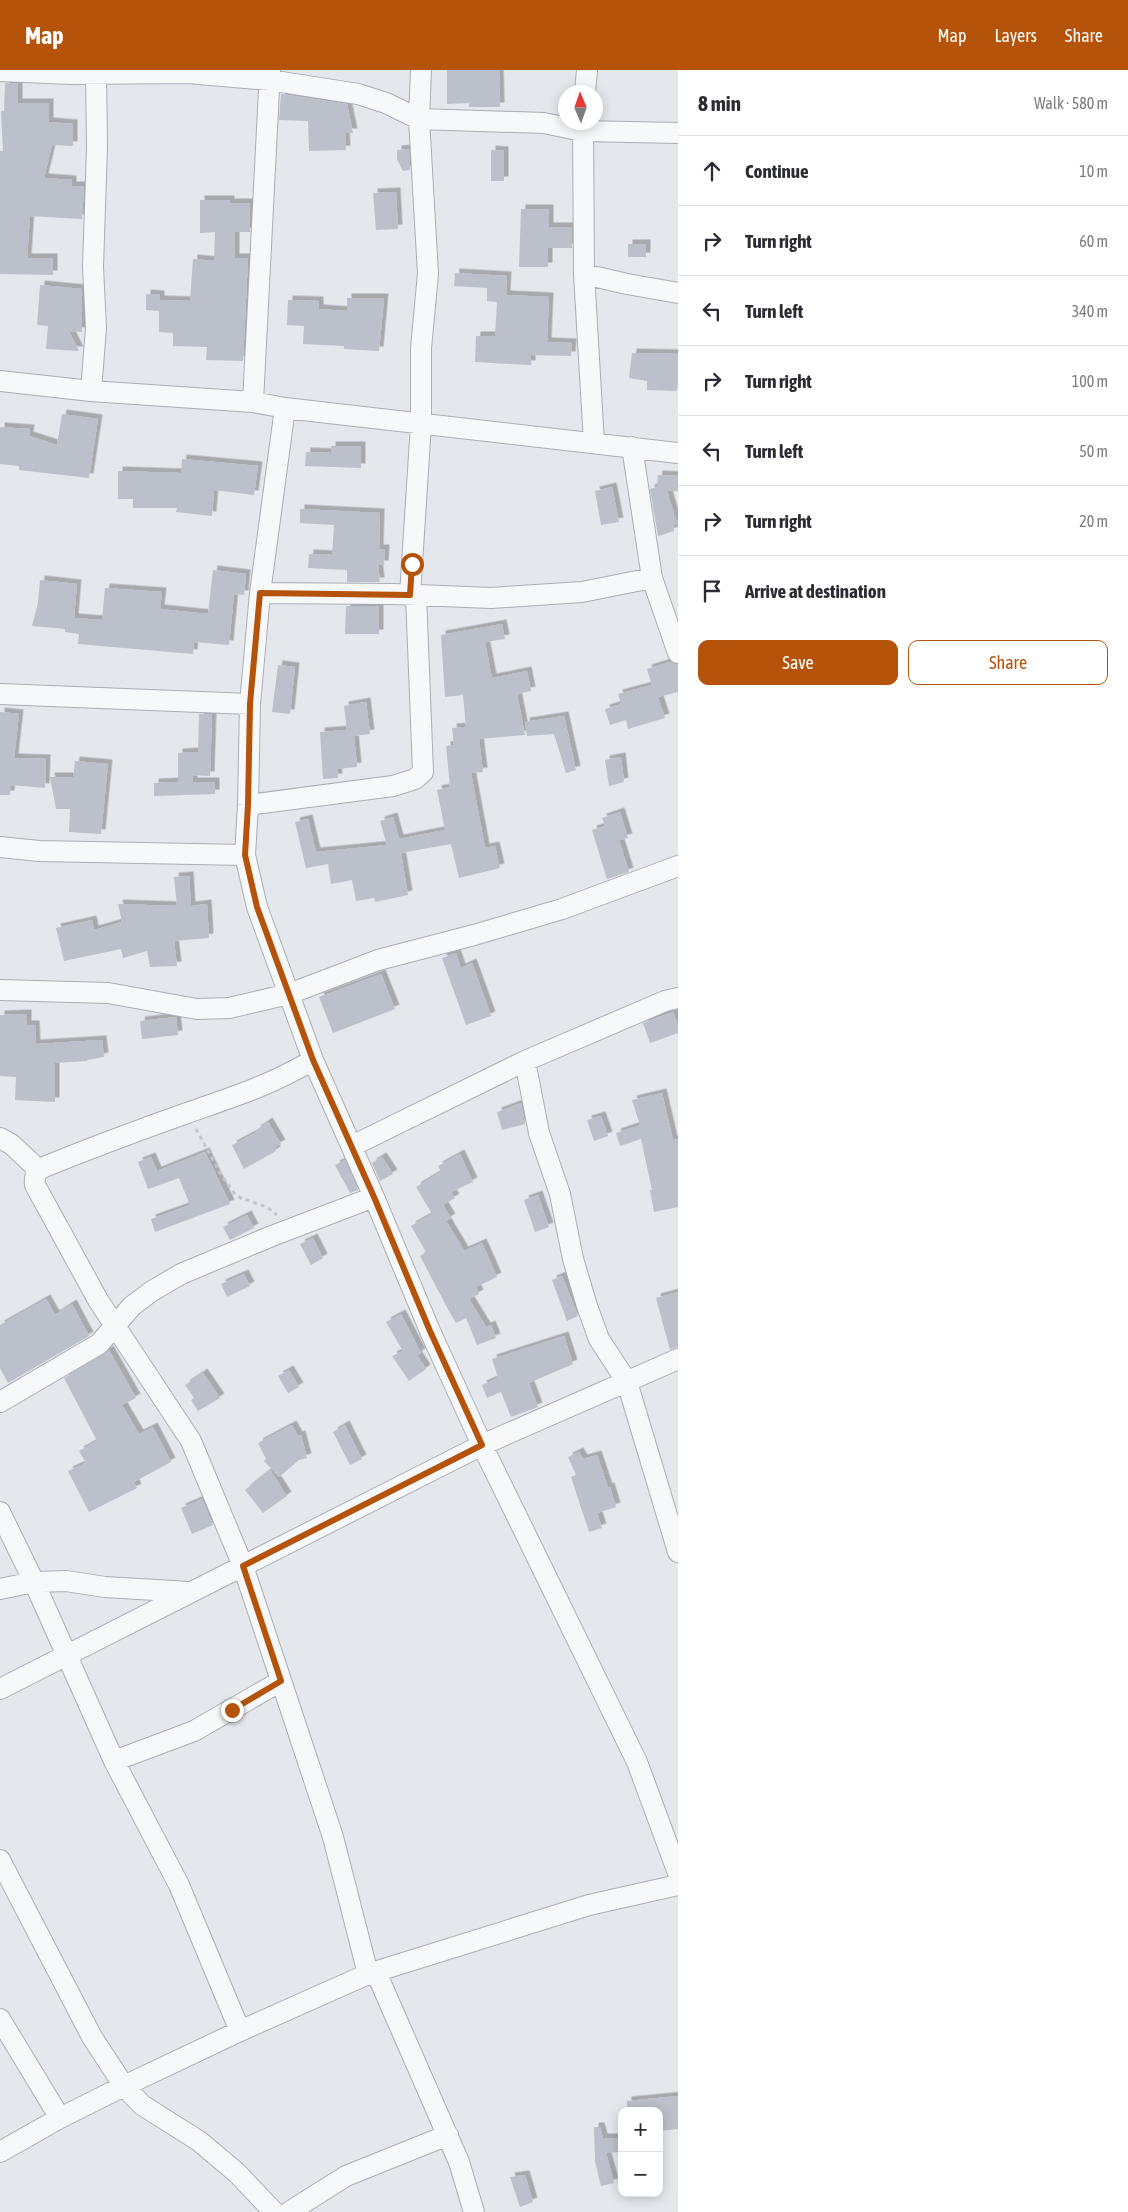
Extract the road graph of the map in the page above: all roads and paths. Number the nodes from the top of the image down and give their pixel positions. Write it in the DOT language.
graph roads {
  1 [pos="421,70"];
  2 [pos="586,70"];
  3 [pos="0,71"];
  4 [pos="96,71"];
  5 [pos="270,75"];
  6 [pos="585,85"];
  7 [pos="419,119"];
  8 [pos="558,125"];
  9 [pos="603,128"];
  10 [pos="583,130"];
  11 [pos="678,132"];
  12 [pos="584,274"];
  13 [pos="678,293"];
  14 [pos="0,381"];
  15 [pos="91,391"];
  16 [pos="253,402"];
  17 [pos="285,408"];
  18 [pos="422,424"];
  19 [pos="594,443"];
  20 [pos="632,447"];
  21 [pos="678,453"];
  22 [pos="652,578"];
  23 [pos="260,593"];
  24 [pos="413,595"];
  25 [pos="678,653"];
  26 [pos="0,694"];
  27 [pos="250,704"];
  28 [pos="248,805"];
  29 [pos="0,847"];
  30 [pos="245,855"];
  31 [pos="678,866"];
  32 [pos="0,990"];
  33 [pos="289,994"];
  34 [pos="678,998"];
  35 [pos="313,1060"];
  36 [pos="526,1061"];
  37 [pos="187,1114"];
  38 [pos="0,1138"];
  39 [pos="352,1146"];
  40 [pos="39,1170"];
  41 [pos="374,1197"];
  42 [pos="294,1228"];
  43 [pos="116,1327"];
  44 [pos="678,1359"];
  45 [pos="626,1382"];
  46 [pos="0,1402"];
  47 [pos="482,1445"];
  48 [pos="0,1512"];
  49 [pos="678,1552"];
  50 [pos="243,1566"];
  51 [pos="34,1582"];
  52 [pos="0,1589"];
  53 [pos="192,1592"];
  54 [pos="67,1656"];
  55 [pos="281,1681"];
  56 [pos="0,1689"];
  57 [pos="114,1761"];
  58 [pos="0,1860"];
  59 [pos="678,1873"];
  60 [pos="678,1885"];
  61 [pos="372,1973"];
  62 [pos="0,2019"];
  63 [pos="240,2031"];
  64 [pos="124,2086"];
  65 [pos="60,2118"];
  66 [pos="448,2135"];
  67 [pos="0,2152"];
  68 [pos="274,2212"];
  69 [pos="289,2212"];
  70 [pos="474,2212"];
  1 -- 7 [label="street"];
  2 -- 6 [label="street"];
  3 -- 4 [label="street"];
  4 -- 5 [label="street"];
  4 -- 15 [label="street"];
  5 -- 7 [label="street"];
  5 -- 16 [label="street"];
  7 -- 8 [label="street"];
  7 -- 18 [label="street"];
  9 -- 11 [label="street"];
  10 -- 12 [label="street"];
  12 -- 13 [label="street"];
  12 -- 19 [label="street"];
  14 -- 15 [label="street"];
  15 -- 16 [label="street"];
  16 -- 17 [label="street"];
  17 -- 18 [label="street"];
  17 -- 23 [label="street"];
  18 -- 19 [label="street"];
  18 -- 24 [label="street"];
  19 -- 20 [label="street"];
  20 -- 21 [label="street"];
  20 -- 22 [label="street"];
  22 -- 24 [label="street"];
  22 -- 25 [label="street"];
  23 -- 24 [label="street"];
  23 -- 27 [label="street"];
  24 -- 28 [label="street"];
  26 -- 27 [label="street"];
  27 -- 28 [label="street"];
  28 -- 30 [label="street"];
  29 -- 30 [label="street"];
  30 -- 33 [label="street"];
  31 -- 33 [label="street"];
  32 -- 33 [label="street"];
  33 -- 35 [label="street"];
  34 -- 36 [label="street"];
  35 -- 37 [label="street"];
  35 -- 39 [label="street"];
  36 -- 39 [label="street"];
  36 -- 45 [label="street"];
  37 -- 40 [label="street"];
  37 -- 42 [label="path"];
  38 -- 40 [label="street"];
  39 -- 41 [label="street"];
  40 -- 43 [label="street"];
  41 -- 42 [label="street"];
  41 -- 47 [label="street"];
  42 -- 43 [label="street"];
  43 -- 46 [label="street"];
  43 -- 50 [label="street"];
  44 -- 45 [label="street"];
  45 -- 47 [label="street"];
  45 -- 49 [label="street"];
  47 -- 50 [label="street"];
  47 -- 59 [label="street"];
  48 -- 51 [label="street"];
  50 -- 53 [label="street"];
  50 -- 55 [label="street"];
  51 -- 52 [label="street"];
  51 -- 53 [label="street"];
  51 -- 54 [label="street"];
  53 -- 54 [label="street"];
  54 -- 56 [label="street"];
  54 -- 57 [label="street"];
  55 -- 57 [label="street"];
  55 -- 61 [label="street"];
  57 -- 63 [label="street"];
  58 -- 64 [label="street"];
  60 -- 61 [label="street"];
  61 -- 63 [label="street"];
  61 -- 66 [label="street"];
  62 -- 65 [label="street"];
  63 -- 64 [label="street"];
  64 -- 65 [label="street"];
  64 -- 68 [label="street"];
  65 -- 67 [label="street"];
  66 -- 69 [label="street"];
  66 -- 70 [label="street"];
}
